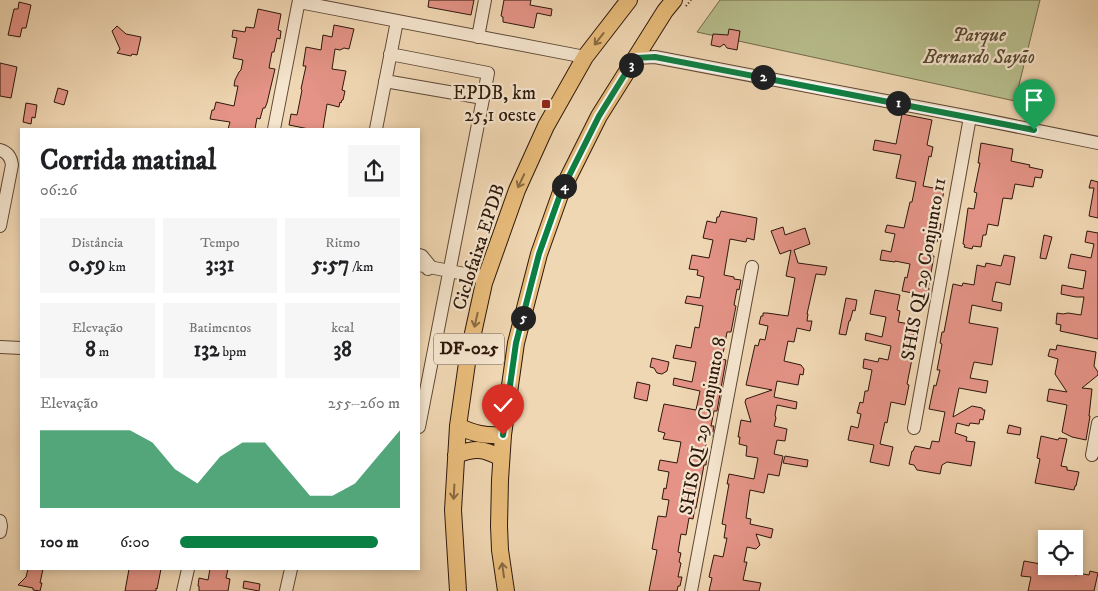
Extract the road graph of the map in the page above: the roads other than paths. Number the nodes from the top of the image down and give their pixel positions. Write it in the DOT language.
graph roads {
  1 [pos="485,0"];
  2 [pos="629,0"];
  3 [pos="674,0"];
  4 [pos="299,1"];
  5 [pos="397,21"];
  6 [pos="478,37"];
  7 [pos="644,44"];
  8 [pos="390,54"];
  9 [pos="585,57"];
  10 [pos="655,57"];
  11 [pos="635,58"];
  12 [pos="385,81"];
  13 [pos="483,98"];
  14 [pos="970,117"];
  15 [pos="274,128"];
  16 [pos="376,128"];
  17 [pos="1098,143"];
  18 [pos="0,150"];
  19 [pos="0,226"];
  20 [pos="420,255"];
  21 [pos="425,266"];
  22 [pos="752,267"];
  23 [pos="449,270"];
  24 [pos="484,278"];
  25 [pos="0,347"];
  26 [pos="20,348"];
  27 [pos="420,422"];
  28 [pos="1098,423"];
  29 [pos="458,426"];
  30 [pos="914,428"];
  31 [pos="503,435"];
  32 [pos="456,455"];
  33 [pos="1092,455"];
  34 [pos="501,458"];
  35 [pos="0,521"];
  36 [pos="0,532"];
  37 [pos="188,570"];
  38 [pos="291,570"];
  39 [pos="184,591"];
  40 [pos="286,591"];
  41 [pos="458,591"];
  42 [pos="506,591"];
  43 [pos="691,591"];
  1 -- 6 [label="street"];
  2 -- 9 [label="main road, DF-025, one-way"];
  3 -- 7 [label="main road, DF-025"];
  4 -- 5 [label="street"];
  4 -- 15 [label="street"];
  5 -- 6 [label="street"];
  5 -- 8 [label="street"];
  6 -- 9 [label="street"];
  7 -- 10 [label="street"];
  7 -- 11 [label="main road, DF-025"];
  8 -- 12 [label="street"];
  8 -- 13 [label="street"];
  9 -- 24 [label="main road, DF-025, one-way"];
  10 -- 11 [label="street"];
  10 -- 14 [label="street"];
  11 -- 31 [label="main road, DF-025"];
  12 -- 13 [label="street"];
  12 -- 16 [label="street"];
  13 -- 23 [label="street"];
  14 -- 17 [label="street"];
  14 -- 30 [label="street, SHIS QI 29 Conjunto 11"];
  18 -- 19 [label="street"];
  20 -- 21 [label="street"];
  21 -- 23 [label="street"];
  22 -- 43 [label="street, SHIS QI 29 Conjunto 8"];
  23 -- 24 [label="street"];
  23 -- 27 [label="street"];
  24 -- 29 [label="main road, DF-025, one-way"];
  25 -- 26 [label="street"];
  28 -- 33 [label="street"];
  29 -- 31 [label="main road"];
  29 -- 32 [label="main road, DF-025"];
  31 -- 34 [label="main road, DF-025"];
  32 -- 34 [label="main road"];
  32 -- 41 [label="main road, DF-025, one-way"];
  42 -- 34 [label="main road, DF-025, one-way"];
  35 -- 36 [label="street"];
  37 -- 39 [label="street"];
  38 -- 40 [label="street"];
}
